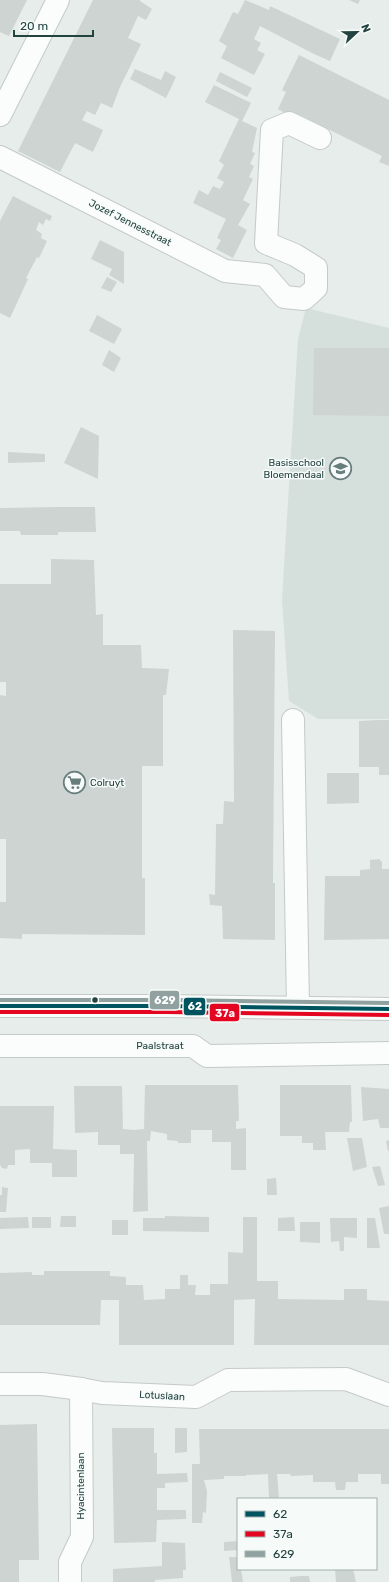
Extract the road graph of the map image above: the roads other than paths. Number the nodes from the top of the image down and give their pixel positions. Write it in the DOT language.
graph roads {
  1 [pos="58,0"];
  2 [pos="0,115"];
  3 [pos="320,138"];
  4 [pos="0,157"];
  5 [pos="266,243"];
  6 [pos="265,275"];
  7 [pos="293,720"];
  8 [pos="0,1006"];
  9 [pos="298,1007"];
  10 [pos="389,1009"];
  11 [pos="0,1046"];
  12 [pos="389,1053"];
  13 [pos="0,1384"];
  14 [pos="81,1389"];
  15 [pos="389,1395"];
  16 [pos="70,1582"];
  1 -- 2 [label="street"];
  3 -- 5 [label="street"];
  4 -- 6 [label="street, Jozef Jennesstraat"];
  5 -- 6 [label="street"];
  5 -- 6 [label="street"];
  7 -- 9 [label="street"];
  8 -- 9 [label="street"];
  9 -- 10 [label="street"];
  11 -- 12 [label="street, Paalstraat"];
  13 -- 14 [label="street, Lotuslaan"];
  14 -- 15 [label="street, Lotuslaan"];
  14 -- 16 [label="street, Hyacintenlaan"];
}
